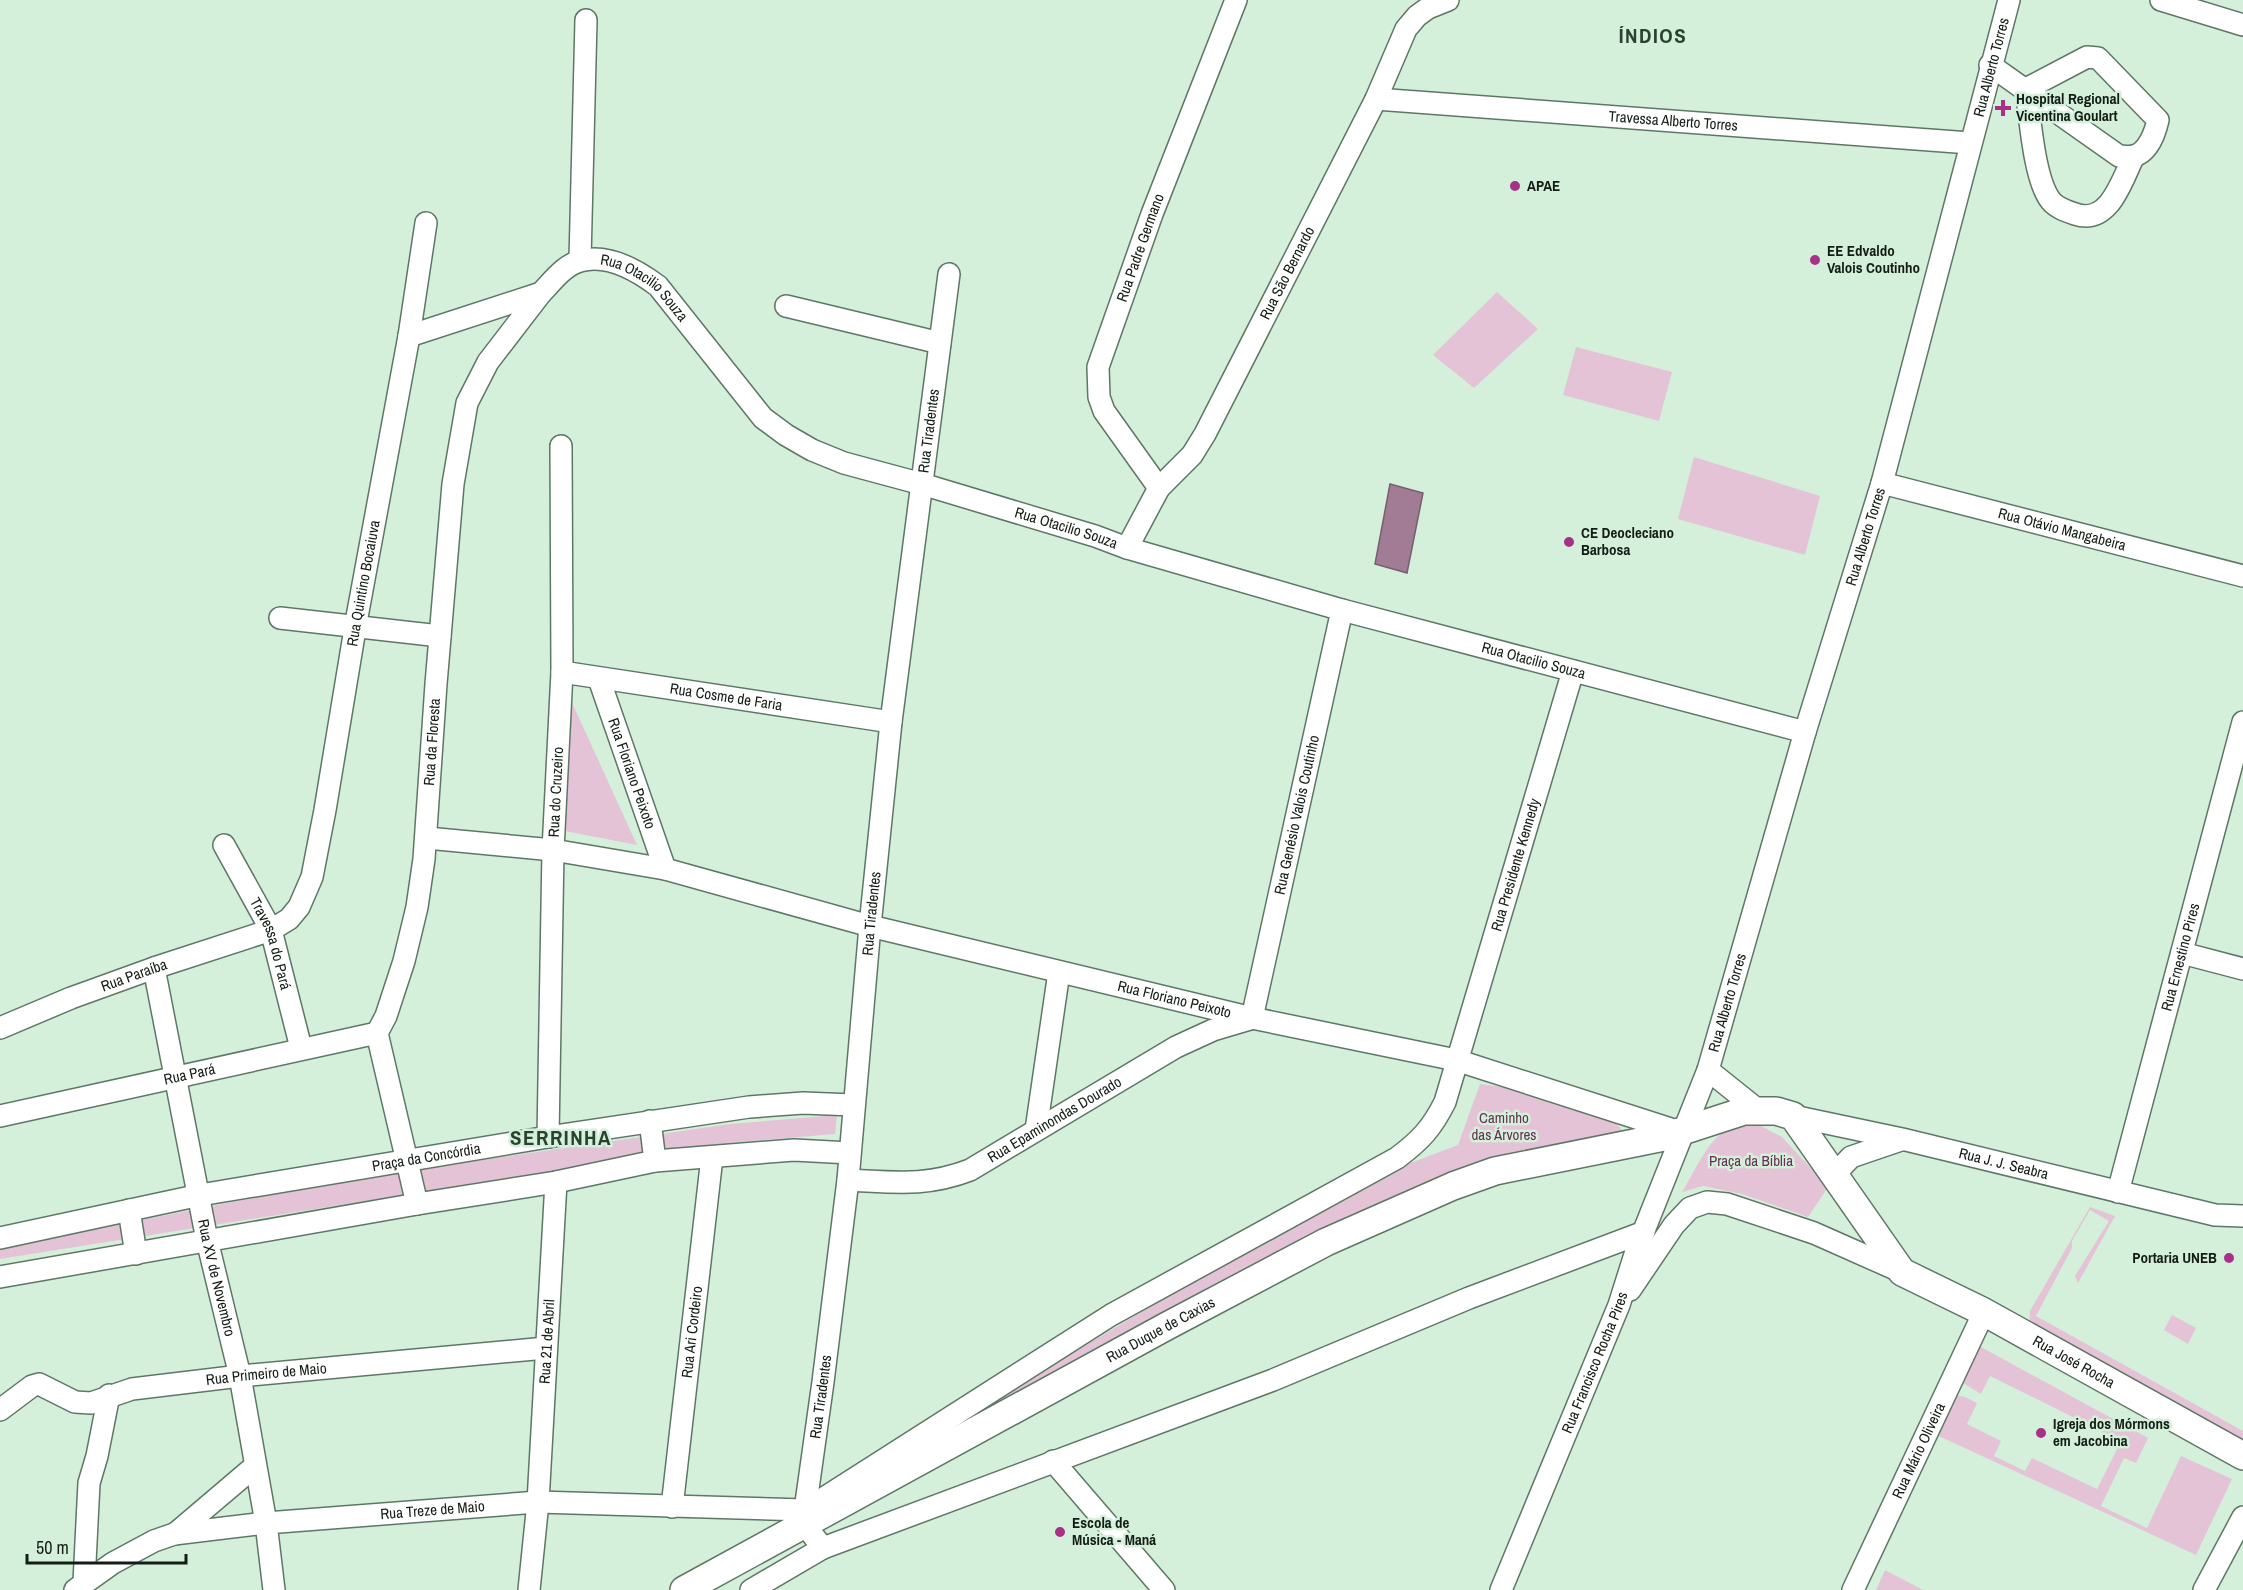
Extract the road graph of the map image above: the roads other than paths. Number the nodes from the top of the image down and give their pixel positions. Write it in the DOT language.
graph roads {
  1 [pos="1236,0"];
  2 [pos="2009,0"];
  3 [pos="2161,0"];
  4 [pos="1446,1"];
  5 [pos="2216,7"];
  6 [pos="586,20"];
  7 [pos="2243,25"];
  8 [pos="1990,65"];
  9 [pos="2026,89"];
  10 [pos="1376,99"];
  11 [pos="1970,143"];
  12 [pos="2133,156"];
  13 [pos="426,223"];
  14 [pos="580,260"];
  15 [pos="949,274"];
  16 [pos="541,294"];
  17 [pos="786,306"];
  18 [pos="409,336"];
  19 [pos="940,343"];
  20 [pos="561,446"];
  21 [pos="1882,483"];
  22 [pos="922,484"];
  23 [pos="1159,488"];
  24 [pos="1128,548"];
  25 [pos="2243,576"];
  26 [pos="1342,610"];
  27 [pos="280,618"];
  28 [pos="355,627"];
  29 [pos="440,636"];
  30 [pos="1573,671"];
  31 [pos="562,672"];
  32 [pos="600,679"];
  33 [pos="2243,722"];
  34 [pos="891,723"];
  35 [pos="1805,732"];
  36 [pos="2236,773"];
  37 [pos="427,838"];
  38 [pos="225,845"];
  39 [pos="553,850"];
  40 [pos="665,869"];
  41 [pos="870,926"];
  42 [pos="271,930"];
  43 [pos="2182,953"];
  44 [pos="154,968"];
  45 [pos="2243,969"];
  46 [pos="1059,972"];
  47 [pos="1252,1018"];
  48 [pos="0,1028"];
  49 [pos="377,1033"];
  50 [pos="301,1048"];
  51 [pos="1456,1060"];
  52 [pos="1708,1070"];
  53 [pos="174,1077"];
  54 [pos="854,1105"];
  55 [pos="1758,1110"];
  56 [pos="0,1116"];
  57 [pos="1793,1116"];
  58 [pos="650,1121"];
  59 [pos="1036,1130"];
  60 [pos="1673,1135"];
  61 [pos="548,1137"];
  62 [pos="1902,1139"];
  63 [pos="850,1153"];
  64 [pos="712,1157"];
  65 [pos="407,1161"];
  66 [pos="655,1161"];
  67 [pos="1834,1175"];
  68 [pos="848,1180"];
  69 [pos="556,1182"];
  70 [pos="2118,1192"];
  71 [pos="200,1195"];
  72 [pos="417,1204"];
  73 [pos="129,1210"];
  74 [pos="2215,1215"];
  75 [pos="2243,1216"];
  76 [pos="2243,1229"];
  77 [pos="1644,1232"];
  78 [pos="0,1238"];
  79 [pos="207,1240"];
  80 [pos="136,1254"];
  81 [pos="1902,1272"];
  82 [pos="0,1277"];
  83 [pos="1619,1305"];
  84 [pos="1984,1312"];
  85 [pos="546,1348"];
  86 [pos="240,1376"];
  87 [pos="109,1395"];
  88 [pos="0,1410"];
  89 [pos="2243,1456"];
  90 [pos="1053,1461"];
  91 [pos="255,1466"];
  92 [pos="538,1502"];
  93 [pos="672,1507"];
  94 [pos="2243,1516"];
  95 [pos="805,1517"];
  96 [pos="266,1522"];
  97 [pos="174,1534"];
  98 [pos="823,1548"];
  99 [pos="79,1586"];
  100 [pos="274,1590"];
  101 [pos="529,1590"];
  102 [pos="684,1590"];
  103 [pos="751,1590"];
  104 [pos="1164,1590"];
  105 [pos="1501,1590"];
  106 [pos="1853,1590"];
  107 [pos="2204,1590"];
  1 -- 23 [label="street, Rua Padre Germano"];
  2 -- 8 [label="street, Rua Alberto Torres"];
  3 -- 5 [label="street"];
  4 -- 10 [label="street, Rua São Bernardo"];
  5 -- 7 [label="street"];
  6 -- 14 [label="street"];
  8 -- 9 [label="street"];
  8 -- 11 [label="street, Rua Alberto Torres"];
  9 -- 12 [label="street"];
  9 -- 12 [label="street"];
  9 -- 12 [label="street"];
  10 -- 11 [label="street, Travessa Alberto Torres"];
  10 -- 23 [label="street, Rua São Bernardo"];
  11 -- 21 [label="street, Rua Alberto Torres"];
  13 -- 18 [label="street, Rua Quintino Bocaiuva"];
  14 -- 16 [label="street, Rua Otacilio Souza"];
  14 -- 22 [label="street, Rua Otacilio Souza"];
  15 -- 19 [label="street, Rua Tiradentes"];
  16 -- 18 [label="street, Rua Otacilio Souza"];
  16 -- 29 [label="street, Rua da Floresta"];
  17 -- 19 [label="street"];
  18 -- 28 [label="street, Rua Quintino Bocaiuva"];
  19 -- 22 [label="street, Rua Tiradentes"];
  20 -- 31 [label="street, Rua do Cruzeiro"];
  21 -- 25 [label="street, Rua Otávio Mangabeira"];
  21 -- 35 [label="street, Rua Alberto Torres"];
  22 -- 24 [label="street, Rua Otacilio Souza"];
  22 -- 34 [label="street, Rua Tiradentes"];
  23 -- 24 [label="street, Rua São Bernardo"];
  24 -- 26 [label="street, Rua Otacilio Souza"];
  26 -- 30 [label="street, Rua Otacilio Souza"];
  26 -- 47 [label="street, Rua Genésio Valois Coutinho"];
  27 -- 28 [label="street"];
  28 -- 29 [label="street"];
  28 -- 42 [label="street, Rua Quintino Bocaiuva"];
  29 -- 37 [label="street, Rua da Floresta"];
  30 -- 35 [label="street, Rua Otacilio Souza"];
  30 -- 51 [label="street, Rua Presidente Kennedy"];
  31 -- 32 [label="street, Rua Cosme de Faria"];
  31 -- 39 [label="street, Rua do Cruzeiro"];
  32 -- 34 [label="street, Rua Cosme de Faria"];
  32 -- 40 [label="street, Rua Floriano Peixoto"];
  33 -- 36 [label="street, Rua Ernestino Pires"];
  34 -- 41 [label="street, Rua Tiradentes"];
  35 -- 52 [label="street, Rua Alberto Torres"];
  36 -- 43 [label="street, Rua Ernestino Pires"];
  37 -- 39 [label="street, Rua Floriano Peixoto"];
  37 -- 49 [label="street, Rua da Floresta"];
  38 -- 42 [label="street, Travessa do Pará"];
  39 -- 40 [label="street, Rua Floriano Peixoto"];
  39 -- 61 [label="street, Rua do Cruzeiro"];
  40 -- 41 [label="street, Rua Floriano Peixoto"];
  41 -- 46 [label="street, Rua Floriano Peixoto"];
  41 -- 54 [label="street, Rua Tiradentes"];
  42 -- 44 [label="street, Rua Paraíba"];
  42 -- 50 [label="street, Travessa do Pará"];
  43 -- 45 [label="street"];
  43 -- 70 [label="street, Rua Ernestino Pires"];
  44 -- 48 [label="street, Rua Paraíba"];
  44 -- 53 [label="street, Rua XV de Novembro"];
  46 -- 47 [label="street, Rua Floriano Peixoto"];
  46 -- 59 [label="street"];
  47 -- 51 [label="street, Rua Floriano Peixoto"];
  47 -- 59 [label="street, Rua Epaminondas Dourado"];
  49 -- 50 [label="street, Rua Pará"];
  49 -- 65 [label="street"];
  50 -- 53 [label="street, Rua Pará"];
  51 -- 60 [label="street, Rua Floriano Peixoto"];
  51 -- 95 [label="street, Rua Duque de Caxias"];
  52 -- 55 [label="street"];
  52 -- 60 [label="street, Rua Francisco Rocha Pires"];
  53 -- 56 [label="street, Rua Pará"];
  53 -- 71 [label="street, Rua XV de Novembro"];
  54 -- 58 [label="street, Praça da Concórdia"];
  54 -- 63 [label="street, Rua Tiradentes"];
  55 -- 57 [label="main road, Rua Duque de Caxias"];
  55 -- 60 [label="main road, Rua Duque de Caxias"];
  57 -- 62 [label="street, Rua J. J. Seabra"];
  57 -- 67 [label="main road"];
  58 -- 61 [label="street, Praça da Concórdia"];
  58 -- 66 [label="street"];
  59 -- 68 [label="street, Rua Epaminondas Dourado"];
  60 -- 77 [label="street, Rua Francisco Rocha Pires"];
  60 -- 95 [label="main road, Rua Duque de Caxias"];
  61 -- 65 [label="street, Praça da Concórdia"];
  62 -- 67 [label="street"];
  62 -- 70 [label="street, Rua J. J. Seabra"];
  63 -- 64 [label="street"];
  63 -- 68 [label="street, Rua Tiradentes"];
  64 -- 66 [label="street"];
  64 -- 93 [label="street, Rua Ari Cordeiro"];
  65 -- 71 [label="street, Praça da Concórdia"];
  65 -- 72 [label="street"];
  66 -- 69 [label="street"];
  67 -- 81 [label="main road"];
  68 -- 95 [label="street, Rua Tiradentes"];
  69 -- 72 [label="street"];
  69 -- 85 [label="street, Rua 21 de Abril"];
  70 -- 74 [label="street, Rua J. J. Seabra"];
  71 -- 73 [label="street, Praça da Concórdia"];
  71 -- 79 [label="street, Rua XV de Novembro"];
  72 -- 79 [label="street"];
  73 -- 78 [label="street, Praça da Concórdia"];
  73 -- 80 [label="street"];
  74 -- 75 [label="street, Rua J. J. Seabra"];
  74 -- 76 [label="street, Rua J. J. Seabra"];
  77 -- 83 [label="street, Rua Francisco Rocha Pires"];
  77 -- 90 [label="street"];
  79 -- 80 [label="street"];
  79 -- 86 [label="street, Rua XV de Novembro"];
  80 -- 82 [label="street"];
  81 -- 83 [label="street"];
  81 -- 84 [label="main road, Rua José Rocha"];
  83 -- 105 [label="street, Rua Francisco Rocha Pires"];
  84 -- 89 [label="main road, Rua José Rocha"];
  84 -- 106 [label="street, Rua Mário Oliveira"];
  85 -- 86 [label="street, Rua Primeiro de Maio"];
  85 -- 92 [label="street, Rua 21 de Abril"];
  86 -- 87 [label="street, Rua Primeiro de Maio"];
  86 -- 91 [label="street, Rua XV de Novembro"];
  87 -- 88 [label="street, Rua Primeiro de Maio"];
  87 -- 99 [label="street"];
  90 -- 98 [label="street"];
  90 -- 104 [label="street"];
  91 -- 96 [label="street, Rua XV de Novembro"];
  91 -- 97 [label="street"];
  92 -- 93 [label="street, Rua Treze de Maio"];
  92 -- 96 [label="street, Rua Treze de Maio"];
  92 -- 101 [label="street"];
  93 -- 95 [label="street, Rua Treze de Maio"];
  94 -- 107 [label="street"];
  95 -- 98 [label="street"];
  95 -- 102 [label="main road, Rua Duque de Caxias"];
  96 -- 97 [label="street, Rua Treze de Maio"];
  96 -- 100 [label="street, Rua XV de Novembro"];
  97 -- 99 [label="street, Rua Treze de Maio"];
  98 -- 103 [label="street"];
}
